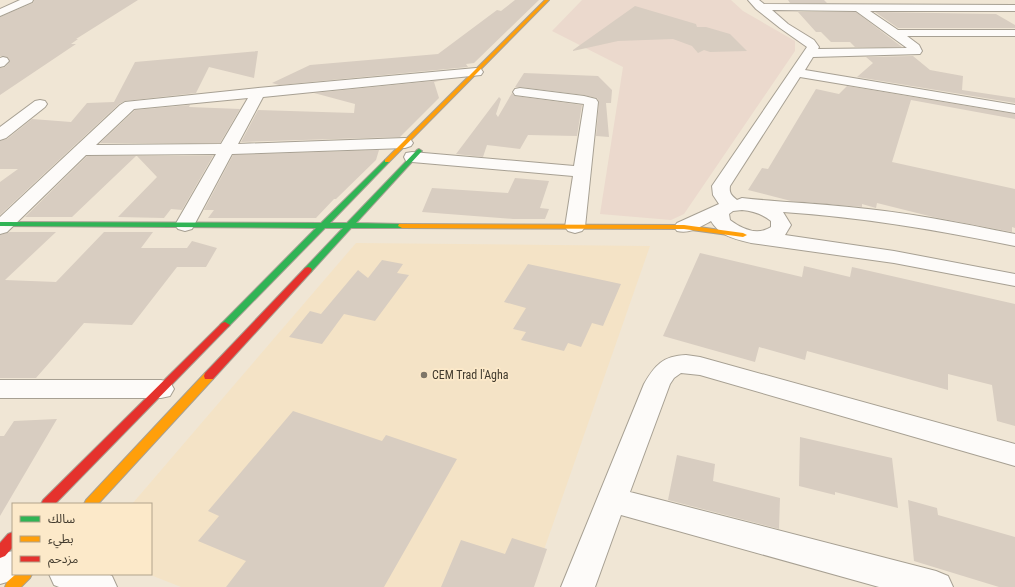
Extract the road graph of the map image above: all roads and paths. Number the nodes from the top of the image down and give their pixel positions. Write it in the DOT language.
graph roads {
  1 [pos="547,0"];
  2 [pos="0,1"];
  3 [pos="27,1"];
  4 [pos="757,3"];
  5 [pos="834,4"];
  6 [pos="858,8"];
  7 [pos="988,8"];
  8 [pos="1015,8"];
  9 [pos="0,13"];
  10 [pos="1008,19"];
  11 [pos="895,33"];
  12 [pos="1015,33"];
  13 [pos="809,53"];
  14 [pos="476,72"];
  15 [pos="796,72"];
  16 [pos="258,92"];
  17 [pos="520,92"];
  18 [pos="40,104"];
  19 [pos="1015,109"];
  20 [pos="0,135"];
  21 [pos="428,142"];
  22 [pos="227,149"];
  23 [pos="82,150"];
  24 [pos="409,150"];
  25 [pos="581,172"];
  26 [pos="752,205"];
  27 [pos="728,207"];
  28 [pos="185,225"];
  29 [pos="349,225"];
  30 [pos="1,226"];
  31 [pos="324,226"];
  32 [pos="575,227"];
  33 [pos="684,228"];
  34 [pos="751,236"];
  35 [pos="1015,240"];
  36 [pos="1015,280"];
  37 [pos="0,389"];
  38 [pos="161,389"];
  39 [pos="1015,455"];
  40 [pos="613,500"];
  41 [pos="48,503"];
  42 [pos="91,503"];
  43 [pos="12,539"];
  44 [pos="0,552"];
  45 [pos="12,566"];
  46 [pos="0,568"];
  47 [pos="24,575"];
  48 [pos="69,575"];
  49 [pos="12,587"];
  50 [pos="100,587"];
  51 [pos="578,587"];
  52 [pos="936,587"];
  1 -- 14 [label="street"];
  2 -- 3 [label="street"];
  3 -- 9 [label="street"];
  4 -- 5 [label="street"];
  4 -- 13 [label="street"];
  5 -- 6 [label="street"];
  6 -- 7 [label="street"];
  6 -- 11 [label="street"];
  7 -- 8 [label="street"];
  7 -- 10 [label="street"];
  11 -- 12 [label="street"];
  11 -- 13 [label="street"];
  13 -- 15 [label="street"];
  14 -- 16 [label="street"];
  14 -- 24 [label="street"];
  15 -- 19 [label="street"];
  15 -- 27 [label="street"];
  16 -- 22 [label="street"];
  16 -- 23 [label="street"];
  17 -- 25 [label="street"];
  18 -- 20 [label="street"];
  21 -- 24 [label="street"];
  22 -- 23 [label="street"];
  22 -- 24 [label="street"];
  22 -- 28 [label="street"];
  23 -- 30 [label="street"];
  24 -- 25 [label="street"];
  24 -- 29 [label="street"];
  24 -- 31 [label="street"];
  25 -- 32 [label="street"];
  26 -- 27 [label="street"];
  26 -- 34 [label="street"];
  26 -- 35 [label="street"];
  27 -- 33 [label="street"];
  27 -- 34 [label="street"];
  28 -- 30 [label="street"];
  28 -- 31 [label="street"];
  29 -- 31 [label="street"];
  29 -- 32 [label="street"];
  29 -- 42 [label="street"];
  31 -- 38 [label="street"];
  32 -- 33 [label="street"];
  33 -- 34 [label="street"];
  34 -- 36 [label="street"];
  37 -- 38 [label="street"];
  38 -- 41 [label="street"];
  39 -- 40 [label="street"];
  40 -- 51 [label="street"];
  40 -- 52 [label="street"];
  43 -- 44 [label="street"];
  45 -- 46 [label="street"];
  47 -- 49 [label="street"];
  48 -- 50 [label="street"];
}
